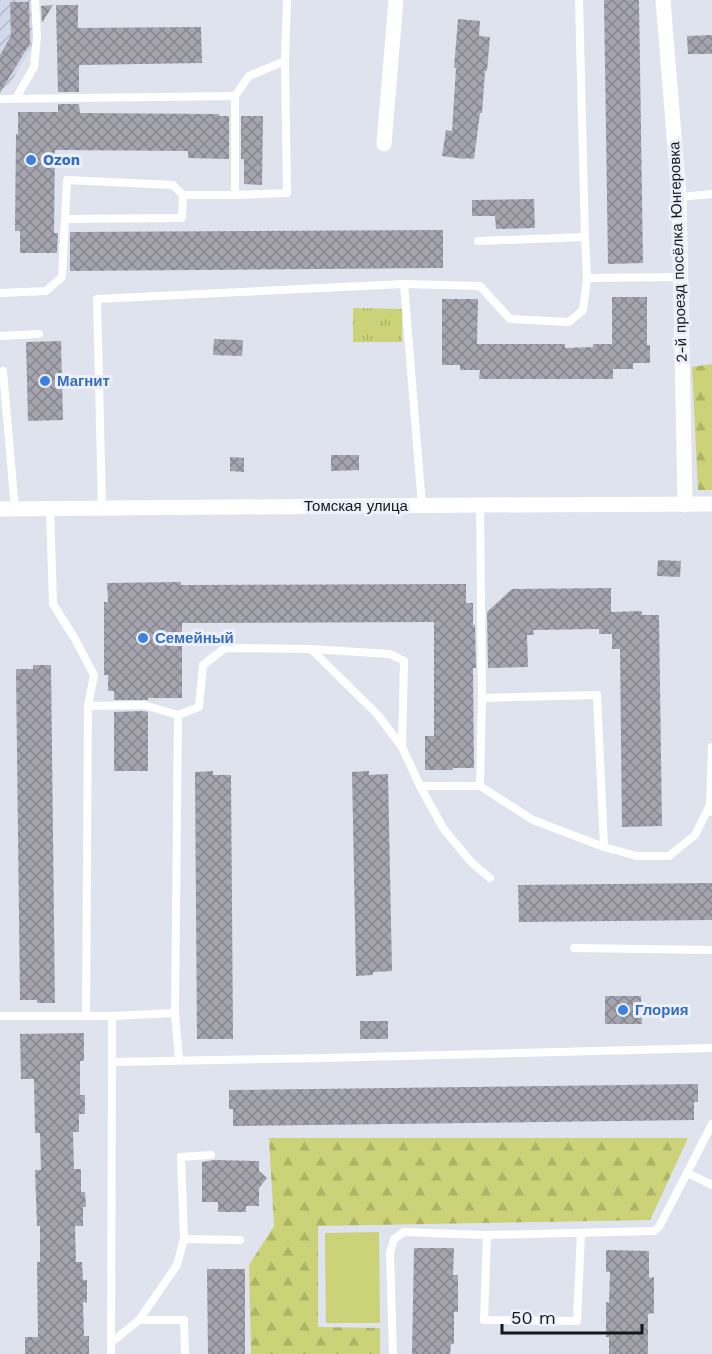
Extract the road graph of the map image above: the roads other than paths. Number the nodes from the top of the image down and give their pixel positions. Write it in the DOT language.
graph roads {
  1 [pos="35,0"];
  2 [pos="287,0"];
  3 [pos="396,0"];
  4 [pos="579,0"];
  5 [pos="663,0"];
  6 [pos="285,61"];
  7 [pos="235,96"];
  8 [pos="0,99"];
  9 [pos="16,99"];
  10 [pos="384,144"];
  11 [pos="712,194"];
  12 [pos="183,195"];
  13 [pos="235,195"];
  14 [pos="679,197"];
  15 [pos="65,219"];
  16 [pos="585,237"];
  17 [pos="478,241"];
  18 [pos="680,277"];
  19 [pos="587,278"];
  20 [pos="404,284"];
  21 [pos="0,293"];
  22 [pos="39,334"];
  23 [pos="0,336"];
  24 [pos="3,371"];
  25 [pos="712,504"];
  26 [pos="480,505"];
  27 [pos="685,505"];
  28 [pos="422,506"];
  29 [pos="102,508"];
  30 [pos="7,509"];
  31 [pos="50,510"];
  32 [pos="311,649"];
  33 [pos="482,698"];
  34 [pos="88,706"];
  35 [pos="178,715"];
  36 [pos="402,747"];
  37 [pos="712,747"];
  38 [pos="420,786"];
  39 [pos="480,786"];
  40 [pos="711,809"];
  41 [pos="604,847"];
  42 [pos="489,878"];
  43 [pos="574,948"];
  44 [pos="712,950"];
  45 [pos="175,1013"];
  46 [pos="0,1016"];
  47 [pos="86,1016"];
  48 [pos="112,1016"];
  49 [pos="712,1048"];
  50 [pos="179,1060"];
  51 [pos="112,1062"];
  52 [pos="712,1124"];
  53 [pos="211,1155"];
  54 [pos="687,1173"];
  55 [pos="712,1185"];
  56 [pos="581,1233"];
  57 [pos="487,1235"];
  58 [pos="184,1239"];
  59 [pos="240,1240"];
  60 [pos="139,1320"];
  61 [pos="112,1342"];
  62 [pos="111,1354"];
  63 [pos="185,1354"];
  64 [pos="393,1354"];
  1 -- 9 [label="lane"];
  2 -- 6 [label="lane"];
  3 -- 10 [label="street"];
  4 -- 16 [label="lane"];
  5 -- 14 [label="street, 2-й проезд посёлка Юнгеровка"];
  6 -- 7 [label="lane"];
  6 -- 13 [label="lane"];
  7 -- 9 [label="lane"];
  7 -- 13 [label="lane"];
  8 -- 9 [label="lane"];
  11 -- 14 [label="lane"];
  12 -- 13 [label="lane"];
  12 -- 15 [label="lane"];
  12 -- 15 [label="lane"];
  14 -- 18 [label="street, 2-й проезд посёлка Юнгеровка"];
  15 -- 21 [label="lane"];
  16 -- 17 [label="lane"];
  16 -- 19 [label="lane"];
  18 -- 19 [label="lane"];
  18 -- 27 [label="street, 2-й проезд посёлка Юнгеровка"];
  19 -- 20 [label="lane"];
  20 -- 28 [label="lane"];
  20 -- 29 [label="lane"];
  22 -- 23 [label="lane"];
  24 -- 30 [label="lane"];
  25 -- 27 [label="street, Томская улица"];
  26 -- 27 [label="street, Томская улица"];
  26 -- 28 [label="street, Томская улица"];
  26 -- 33 [label="lane"];
  28 -- 29 [label="street, Томская улица"];
  29 -- 31 [label="street, Томская улица"];
  30 -- 31 [label="street, Томская улица"];
  31 -- 34 [label="lane"];
  32 -- 35 [label="lane"];
  32 -- 36 [label="lane"];
  32 -- 36 [label="lane"];
  33 -- 39 [label="lane"];
  33 -- 41 [label="lane"];
  34 -- 35 [label="lane"];
  34 -- 47 [label="lane"];
  35 -- 45 [label="lane"];
  36 -- 38 [label="lane"];
  37 -- 40 [label="lane"];
  38 -- 39 [label="lane"];
  38 -- 42 [label="lane"];
  39 -- 41 [label="lane"];
  40 -- 41 [label="lane"];
  43 -- 44 [label="lane"];
  45 -- 48 [label="lane"];
  45 -- 50 [label="lane"];
  46 -- 47 [label="lane"];
  47 -- 48 [label="lane"];
  48 -- 51 [label="lane"];
  49 -- 50 [label="lane"];
  50 -- 51 [label="lane"];
  51 -- 61 [label="lane"];
  52 -- 54 [label="lane"];
  53 -- 58 [label="lane"];
  54 -- 55 [label="lane"];
  54 -- 56 [label="lane"];
  56 -- 57 [label="lane"];
  56 -- 57 [label="lane"];
  57 -- 64 [label="lane"];
  58 -- 59 [label="lane"];
  58 -- 60 [label="lane"];
  60 -- 61 [label="lane"];
  60 -- 63 [label="lane"];
  61 -- 62 [label="lane"];
}
